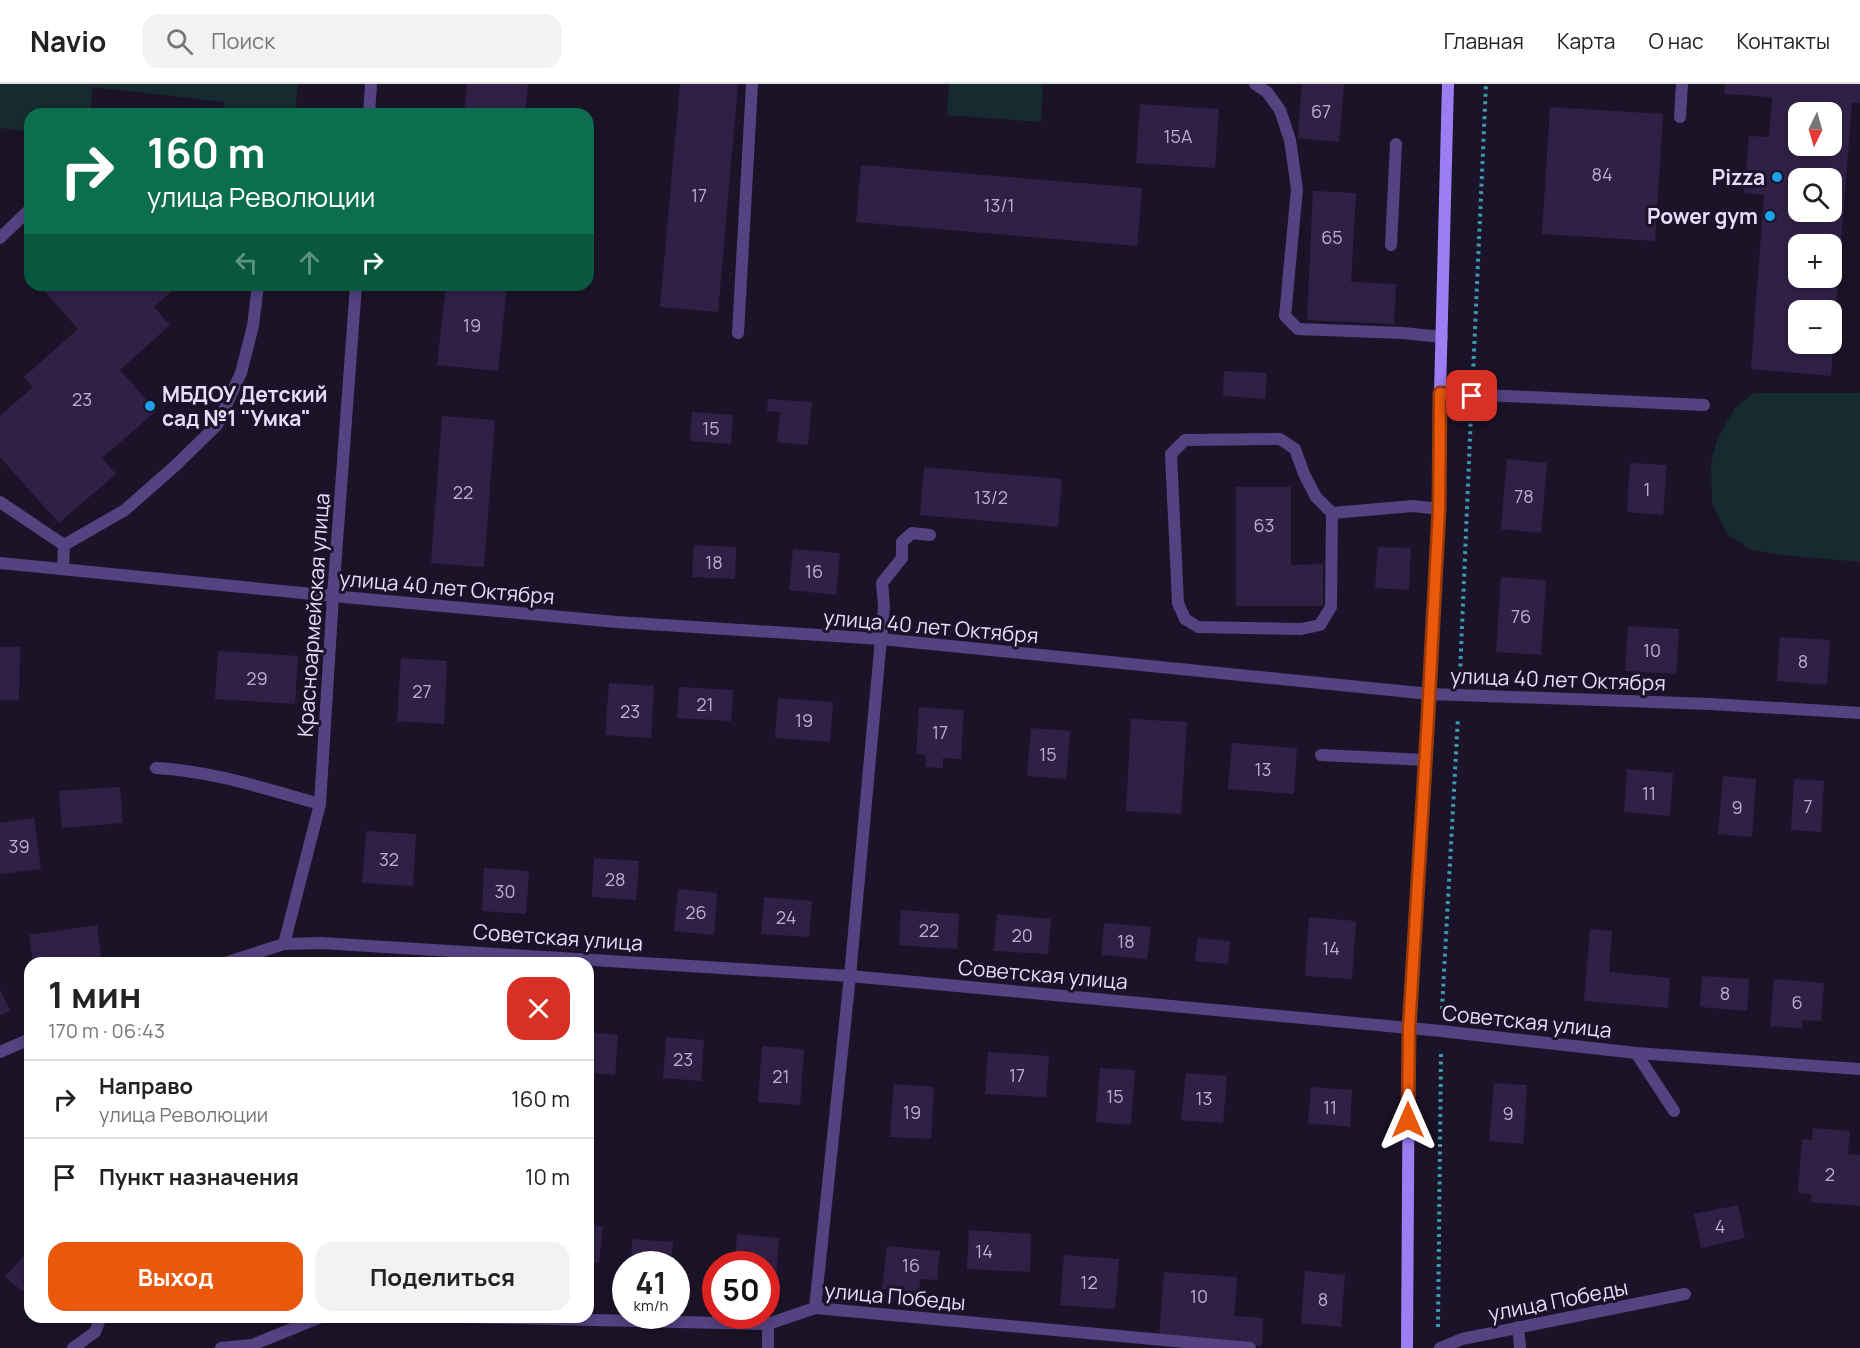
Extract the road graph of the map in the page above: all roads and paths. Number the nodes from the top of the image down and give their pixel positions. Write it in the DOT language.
graph roads {
  1 [pos="371,84"];
  2 [pos="752,84"];
  3 [pos="1255,84"];
  4 [pos="1448,84"];
  5 [pos="1682,84"];
  6 [pos="369,108"];
  7 [pos="1680,117"];
  8 [pos="1396,144"];
  9 [pos="24,215"];
  10 [pos="0,238"];
  11 [pos="1391,245"];
  12 [pos="257,291"];
  13 [pos="356,291"];
  14 [pos="738,333"];
  15 [pos="1442,337"];
  16 [pos="1440,393"];
  17 [pos="1704,405"];
  18 [pos="0,502"];
  19 [pos="1439,509"];
  20 [pos="1332,513"];
  21 [pos="930,535"];
  22 [pos="64,545"];
  23 [pos="0,563"];
  24 [pos="63,569"];
  25 [pos="333,596"];
  26 [pos="881,639"];
  27 [pos="1430,694"];
  28 [pos="1860,713"];
  29 [pos="1321,754"];
  30 [pos="1426,760"];
  31 [pos="156,768"];
  32 [pos="320,804"];
  33 [pos="284,944"];
  34 [pos="244,957"];
  35 [pos="554,957"];
  36 [pos="594,960"];
  37 [pos="850,976"];
  38 [pos="1409,1029"];
  39 [pos="24,1042"];
  40 [pos="0,1052"];
  41 [pos="1636,1053"];
  42 [pos="1860,1069"];
  43 [pos="1674,1111"];
  44 [pos="1685,1294"];
  45 [pos="815,1308"];
  46 [pos="594,1320"];
  47 [pos="780,1320"];
  48 [pos="702,1322"];
  49 [pos="99,1323"];
  50 [pos="306,1323"];
  51 [pos="1518,1327"];
  52 [pos="768,1329"];
  53 [pos="73,1348"];
  54 [pos="221,1348"];
  55 [pos="768,1348"];
  56 [pos="1250,1348"];
  57 [pos="1407,1348"];
  58 [pos="1440,1348"];
  59 [pos="1520,1348"];
  1 -- 6 [label="street"];
  2 -- 14 [label="street"];
  3 -- 15 [label="street"];
  4 -- 15 [label="main road"];
  5 -- 7 [label="street"];
  8 -- 11 [label="street"];
  9 -- 10 [label="street"];
  12 -- 22 [label="street"];
  13 -- 25 [label="street, Красноармейская улица"];
  15 -- 16 [label="main road"];
  16 -- 17 [label="street"];
  16 -- 19 [label="main road"];
  18 -- 22 [label="street"];
  19 -- 20 [label="street"];
  19 -- 27 [label="main road"];
  20 -- 20 [label="street"];
  21 -- 26 [label="street"];
  22 -- 24 [label="street"];
  23 -- 24 [label="street, улица 40 лет Октября"];
  24 -- 25 [label="street, улица 40 лет Октября"];
  25 -- 26 [label="street, улица 40 лет Октября"];
  25 -- 32 [label="street, Красноармейская улица"];
  26 -- 27 [label="street, улица 40 лет Октября"];
  26 -- 37 [label="street"];
  27 -- 28 [label="street, улица 40 лет Октября"];
  27 -- 30 [label="main road"];
  29 -- 30 [label="street"];
  30 -- 38 [label="main road"];
  31 -- 32 [label="street"];
  32 -- 33 [label="street, Красноармейская улица"];
  33 -- 34 [label="street, Советская улица"];
  33 -- 35 [label="street, Советская улица"];
  36 -- 37 [label="street, Советская улица"];
  37 -- 38 [label="street, Советская улица"];
  37 -- 45 [label="street"];
  38 -- 41 [label="street, Советская улица"];
  38 -- 57 [label="main road"];
  39 -- 40 [label="street"];
  41 -- 42 [label="street, Советская улица"];
  41 -- 43 [label="street"];
  44 -- 51 [label="street, улица Победы"];
  45 -- 47 [label="street, улица Победы"];
  45 -- 56 [label="street, улица Победы"];
  46 -- 48 [label="street, улица Победы"];
  49 -- 53 [label="street"];
  50 -- 54 [label="street"];
  51 -- 58 [label="street, улица Победы"];
  51 -- 59 [label="street"];
  52 -- 55 [label="street"];
}
